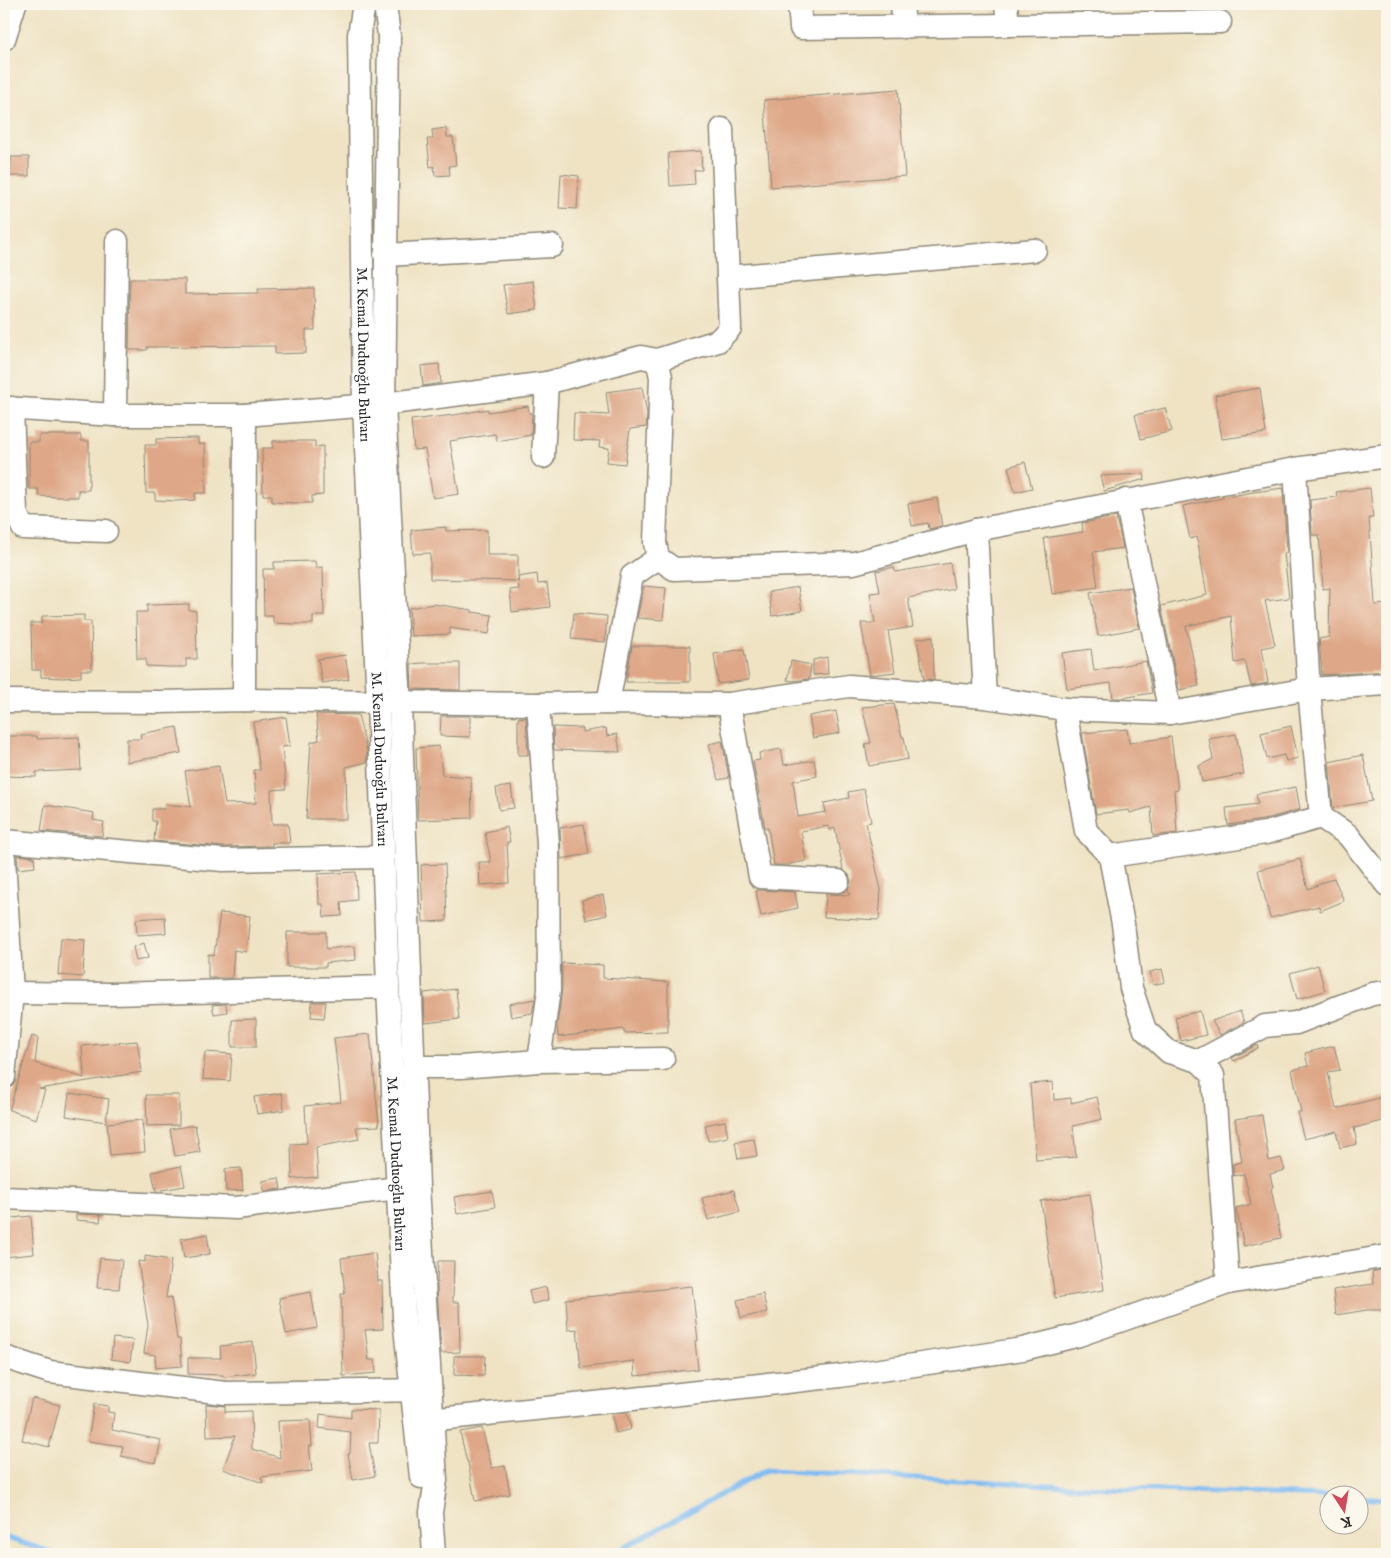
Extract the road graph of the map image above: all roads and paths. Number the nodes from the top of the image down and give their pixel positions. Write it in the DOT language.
graph roads {
  1 [pos="15,4"];
  2 [pos="364,4"];
  3 [pos="385,4"];
  4 [pos="799,4"];
  5 [pos="902,4"];
  6 [pos="1007,14"];
  7 [pos="1220,22"];
  8 [pos="904,27"];
  9 [pos="5,30"];
  10 [pos="722,129"];
  11 [pos="117,242"];
  12 [pos="552,246"];
  13 [pos="1035,250"];
  14 [pos="385,255"];
  15 [pos="728,277"];
  16 [pos="657,360"];
  17 [pos="547,383"];
  18 [pos="374,405"];
  19 [pos="8,408"];
  20 [pos="115,415"];
  21 [pos="245,416"];
  22 [pos="1387,456"];
  23 [pos="543,457"];
  24 [pos="1295,469"];
  25 [pos="1126,500"];
  26 [pos="10,513"];
  27 [pos="976,530"];
  28 [pos="106,531"];
  29 [pos="658,558"];
  30 [pos="1387,684"];
  31 [pos="1309,689"];
  32 [pos="985,696"];
  33 [pos="244,700"];
  34 [pos="4,701"];
  35 [pos="378,702"];
  36 [pos="400,702"];
  37 [pos="608,703"];
  38 [pos="538,704"];
  39 [pos="729,704"];
  40 [pos="1065,709"];
  41 [pos="1170,713"];
  42 [pos="1321,817"];
  43 [pos="4,841"];
  44 [pos="1110,856"];
  45 [pos="383,857"];
  46 [pos="4,858"];
  47 [pos="838,881"];
  48 [pos="1387,885"];
  49 [pos="388,987"];
  50 [pos="1387,992"];
  51 [pos="12,993"];
  52 [pos="663,1059"];
  53 [pos="539,1061"];
  54 [pos="1199,1061"];
  55 [pos="414,1067"];
  56 [pos="4,1077"];
  57 [pos="398,1188"];
  58 [pos="4,1198"];
  59 [pos="1387,1256"];
  60 [pos="1228,1282"];
  61 [pos="4,1357"];
  62 [pos="422,1390"];
  63 [pos="424,1420"];
  64 [pos="434,1554"];
  1 -- 9 [label="street"];
  2 -- 18 [label="street, M. Kemal Duduoğlu Bulvarı"];
  3 -- 14 [label="street, M. Kemal Duduoğlu Bulvarı"];
  4 -- 8 [label="street"];
  5 -- 8 [label="street"];
  6 -- 7 [label="street"];
  6 -- 8 [label="street"];
  10 -- 15 [label="street"];
  11 -- 20 [label="street"];
  12 -- 14 [label="street"];
  13 -- 15 [label="street"];
  14 -- 18 [label="street, M. Kemal Duduoğlu Bulvarı"];
  15 -- 16 [label="street"];
  16 -- 17 [label="street"];
  16 -- 29 [label="street"];
  17 -- 18 [label="street"];
  17 -- 23 [label="street"];
  18 -- 21 [label="street"];
  18 -- 35 [label="street, M. Kemal Duduoğlu Bulvarı"];
  18 -- 36 [label="street, M. Kemal Duduoğlu Bulvarı"];
  19 -- 20 [label="street"];
  19 -- 26 [label="street"];
  20 -- 21 [label="street"];
  21 -- 33 [label="street"];
  22 -- 24 [label="street"];
  24 -- 25 [label="street"];
  24 -- 31 [label="street"];
  25 -- 27 [label="street"];
  25 -- 41 [label="street"];
  26 -- 28 [label="street"];
  27 -- 29 [label="street"];
  27 -- 32 [label="street"];
  29 -- 37 [label="street"];
  30 -- 31 [label="street"];
  31 -- 41 [label="street"];
  31 -- 42 [label="street"];
  32 -- 39 [label="street"];
  32 -- 40 [label="street"];
  33 -- 34 [label="street"];
  33 -- 35 [label="street"];
  35 -- 36 [label="street"];
  35 -- 45 [label="street, M. Kemal Duduoğlu Bulvarı"];
  36 -- 38 [label="street"];
  36 -- 55 [label="street, M. Kemal Duduoğlu Bulvarı"];
  37 -- 38 [label="street"];
  37 -- 39 [label="street"];
  38 -- 53 [label="street"];
  39 -- 47 [label="street"];
  40 -- 41 [label="street"];
  40 -- 44 [label="street"];
  42 -- 44 [label="street"];
  42 -- 48 [label="street"];
  43 -- 45 [label="street"];
  44 -- 54 [label="street"];
  45 -- 49 [label="street, M. Kemal Duduoğlu Bulvarı"];
  46 -- 51 [label="street"];
  49 -- 51 [label="street"];
  49 -- 57 [label="street, M. Kemal Duduoğlu Bulvarı"];
  50 -- 54 [label="street"];
  51 -- 56 [label="street"];
  52 -- 53 [label="street"];
  53 -- 55 [label="street"];
  54 -- 60 [label="street"];
  55 -- 62 [label="street, M. Kemal Duduoğlu Bulvarı"];
  57 -- 58 [label="street"];
  57 -- 62 [label="street, M. Kemal Duduoğlu Bulvarı"];
  59 -- 60 [label="street"];
  60 -- 63 [label="street"];
  61 -- 62 [label="street"];
  62 -- 63 [label="street, M. Kemal Duduoğlu Bulvarı"];
  63 -- 64 [label="street, M. Kemal Duduoğlu Bulvarı"];
}
